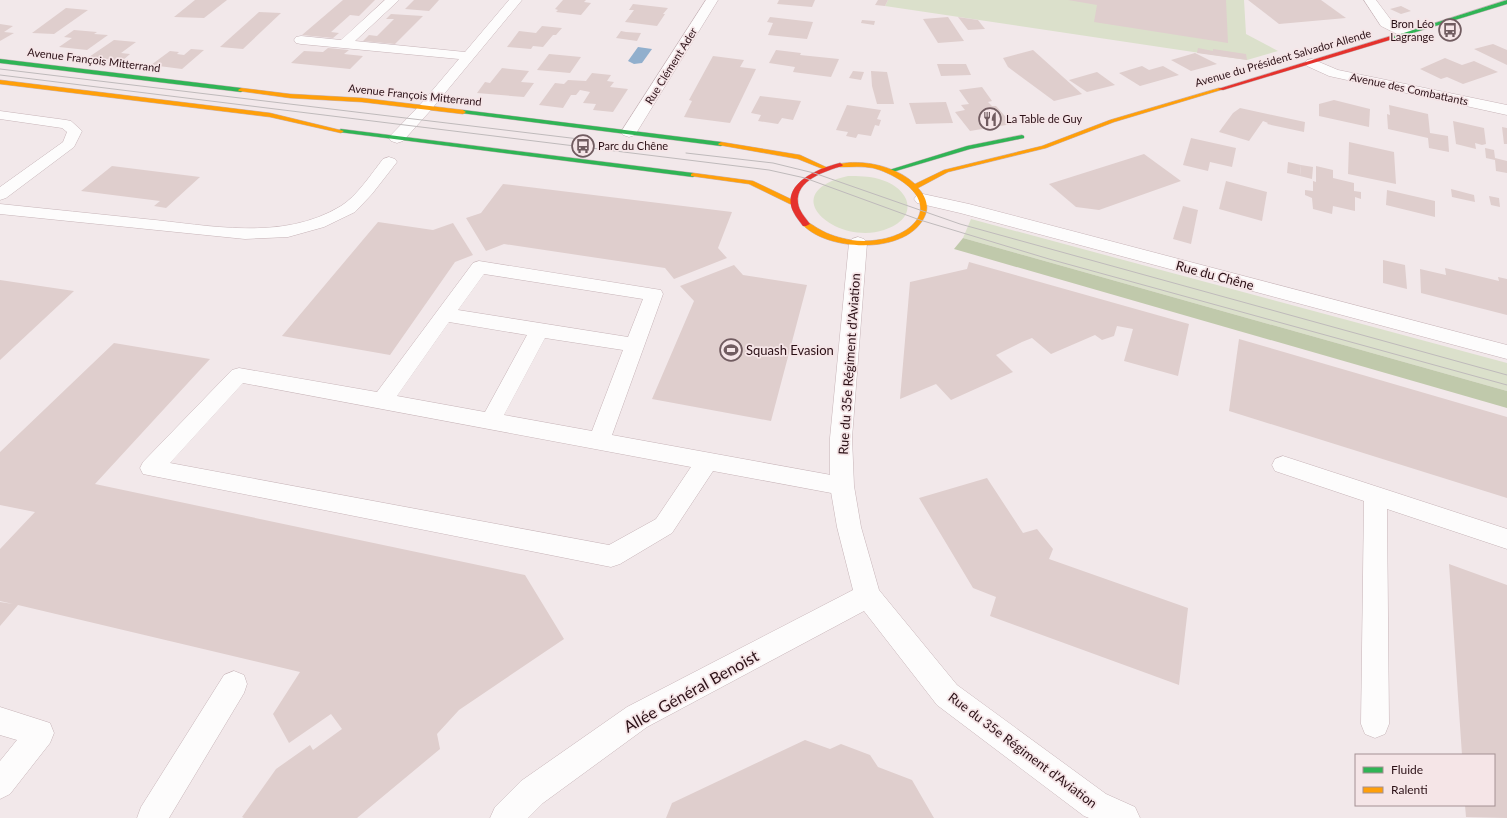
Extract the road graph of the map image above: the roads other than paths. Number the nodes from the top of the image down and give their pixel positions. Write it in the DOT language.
graph roads {
  1 [pos="392,0"];
  2 [pos="516,0"];
  3 [pos="712,0"];
  4 [pos="1370,0"];
  5 [pos="1507,2"];
  6 [pos="1408,34"];
  7 [pos="302,40"];
  8 [pos="344,44"];
  9 [pos="468,56"];
  10 [pos="0,60"];
  11 [pos="1312,63"];
  12 [pos="0,82"];
  13 [pos="425,108"];
  14 [pos="1507,110"];
  15 [pos="0,115"];
  16 [pos="1112,121"];
  17 [pos="1059,130"];
  18 [pos="629,132"];
  19 [pos="1029,136"];
  20 [pos="397,138"];
  21 [pos="389,162"];
  22 [pos="825,168"];
  23 [pos="889,171"];
  24 [pos="919,193"];
  25 [pos="0,196"];
  26 [pos="793,202"];
  27 [pos="0,209"];
  28 [pos="858,243"];
  29 [pos="445,315"];
  30 [pos="539,330"];
  31 [pos="635,345"];
  32 [pos="1507,352"];
  33 [pos="382,401"];
  34 [pos="491,420"];
  35 [pos="599,441"];
  36 [pos="707,461"];
  37 [pos="1283,465"];
  38 [pos="842,486"];
  39 [pos="1375,495"];
  40 [pos="1507,539"];
  41 [pos="868,596"];
  42 [pos="234,684"];
  43 [pos="0,721"];
  44 [pos="1375,724"];
  45 [pos="0,784"];
  46 [pos="152,818"];
  47 [pos="506,818"];
  48 [pos="1124,818"];
  1 -- 8 [label="street"];
  2 -- 9 [label="street"];
  3 -- 18 [label="street, Rue Clément Ader"];
  4 -- 6 [label="street"];
  5 -- 6 [label="street, Avenue du Président Salvador Allende"];
  6 -- 11 [label="street, Avenue du Président Salvador Allende"];
  7 -- 8 [label="street"];
  8 -- 9 [label="street"];
  9 -- 13 [label="street"];
  10 -- 13 [label="street, Avenue François Mitterrand"];
  11 -- 14 [label="street, Avenue des Combattants"];
  11 -- 16 [label="street, Avenue du Président Salvador Allende"];
  12 -- 20 [label="street"];
  13 -- 18 [label="street, Avenue François Mitterrand"];
  13 -- 20 [label="street"];
  15 -- 25 [label="lane"];
  16 -- 17 [label="street, Avenue du Président Salvador Allende"];
  16 -- 24 [label="street, Avenue du Président Salvador Allende"];
  18 -- 22 [label="street, Avenue François Mitterrand"];
  19 -- 23 [label="street"];
  20 -- 26 [label="street"];
  21 -- 27 [label="lane"];
  22 -- 23 [label="street"];
  22 -- 26 [label="street"];
  23 -- 24 [label="street"];
  24 -- 28 [label="street"];
  24 -- 32 [label="street, Rue du Chêne"];
  26 -- 28 [label="street"];
  28 -- 38 [label="street, Rue du 35e Régiment d'Aviation"];
  29 -- 30 [label="lane"];
  29 -- 31 [label="lane"];
  29 -- 33 [label="lane"];
  30 -- 31 [label="lane"];
  30 -- 34 [label="lane"];
  31 -- 35 [label="lane"];
  33 -- 34 [label="lane"];
  33 -- 36 [label="lane"];
  34 -- 35 [label="lane"];
  35 -- 36 [label="lane"];
  36 -- 38 [label="lane"];
  37 -- 39 [label="lane"];
  38 -- 41 [label="street, Rue du 35e Régiment d'Aviation"];
  39 -- 40 [label="lane"];
  39 -- 44 [label="lane"];
  41 -- 47 [label="street, Allée Général Benoist"];
  41 -- 48 [label="street, Rue du 35e Régiment d'Aviation"];
  42 -- 46 [label="lane"];
  43 -- 45 [label="lane"];
}
